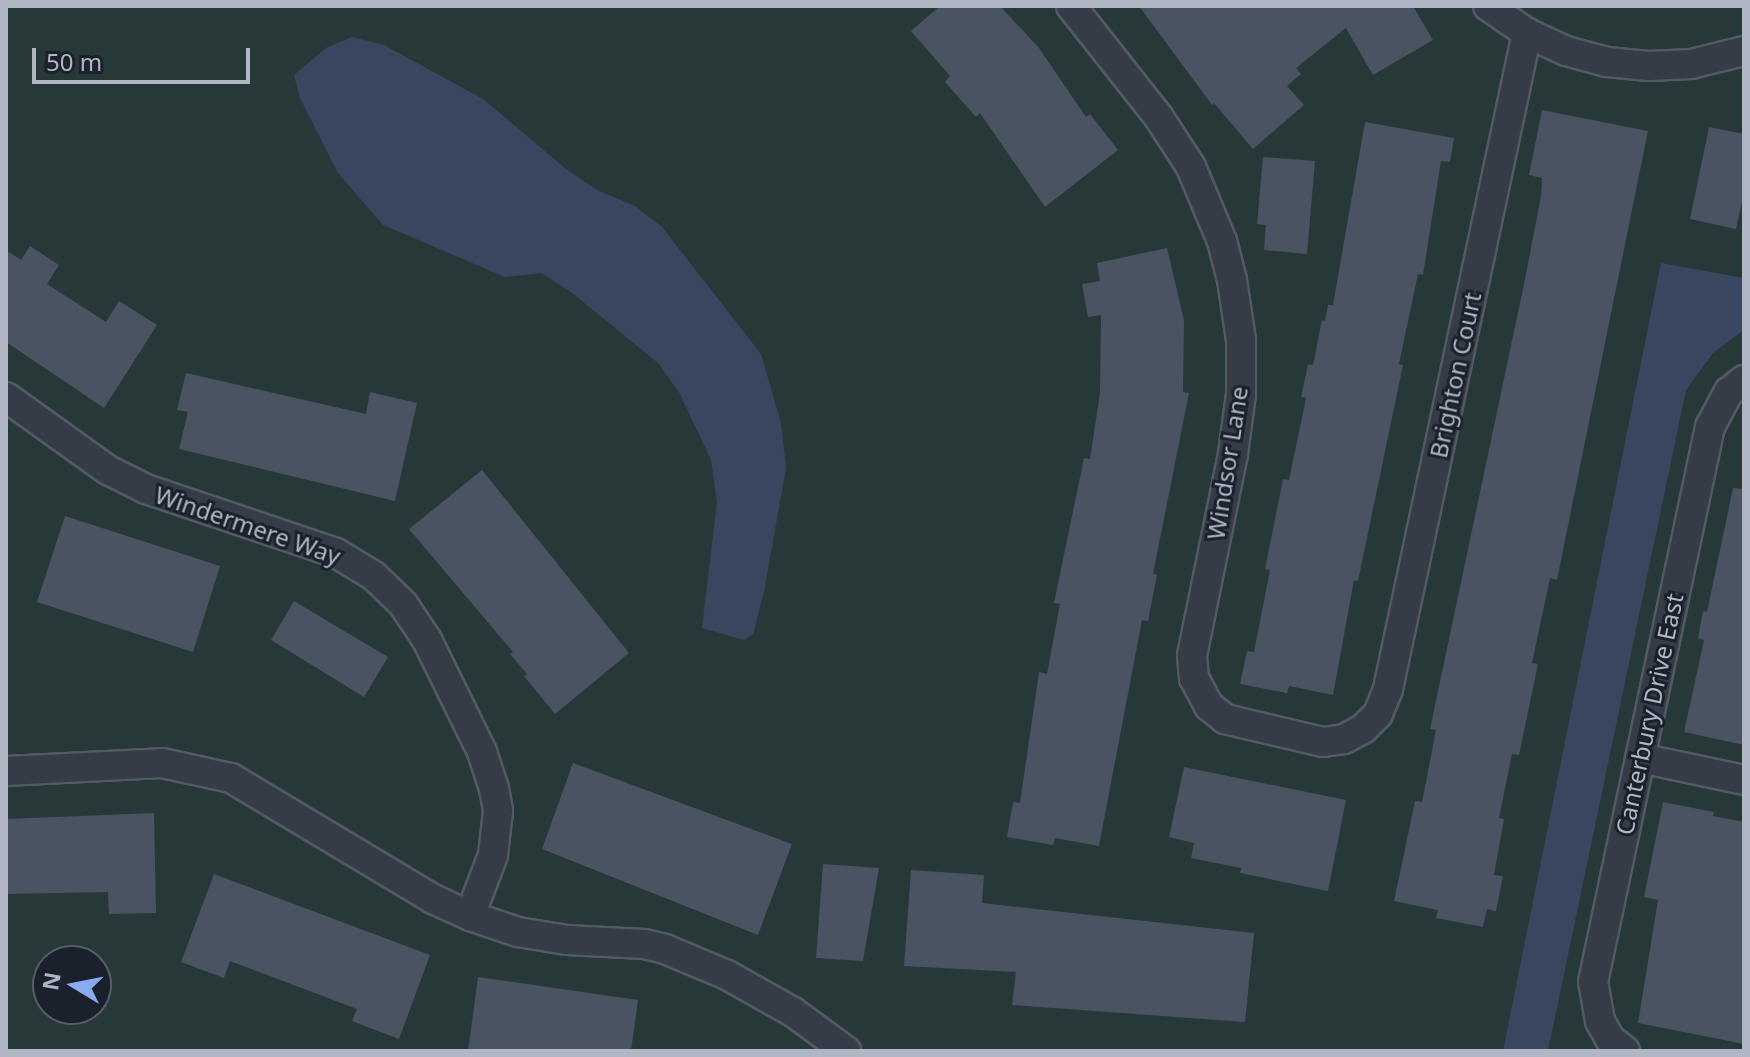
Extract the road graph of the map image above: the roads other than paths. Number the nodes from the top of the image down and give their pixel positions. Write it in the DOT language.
graph roads {
  1 [pos="1071,6"];
  2 [pos="1488,6"];
  3 [pos="1527,33"];
  4 [pos="1744,51"];
  5 [pos="1744,380"];
  6 [pos="6,397"];
  7 [pos="1378,714"];
  8 [pos="1640,758"];
  9 [pos="6,771"];
  10 [pos="1744,780"];
  11 [pos="470,916"];
  12 [pos="846,1051"];
  13 [pos="1625,1051"];
  1 -- 7 [label="street, Windsor Lane"];
  2 -- 3 [label="street"];
  3 -- 4 [label="street"];
  3 -- 7 [label="street, Brighton Court"];
  5 -- 8 [label="street, Canterbury Drive East"];
  6 -- 11 [label="street, Windermere Way"];
  8 -- 10 [label="street"];
  8 -- 13 [label="street, Canterbury Drive East"];
  9 -- 11 [label="street"];
  11 -- 12 [label="street"];
}
